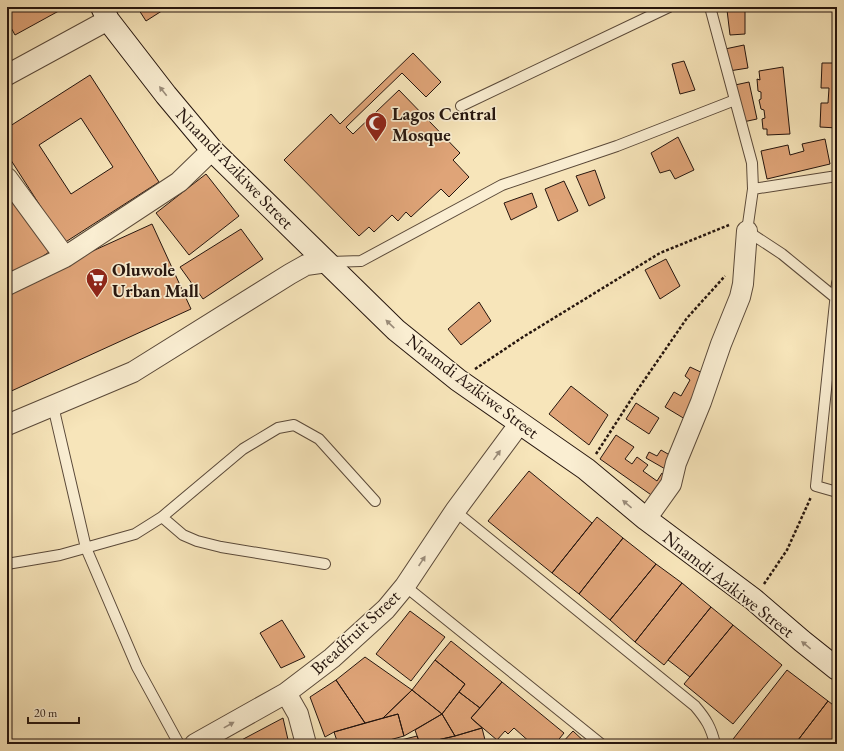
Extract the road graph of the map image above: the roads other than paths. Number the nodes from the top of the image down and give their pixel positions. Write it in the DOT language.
graph roads {
  1 [pos="669,7"];
  2 [pos="710,7"];
  3 [pos="105,14"];
  4 [pos="7,75"];
  5 [pos="735,100"];
  6 [pos="461,106"];
  7 [pos="212,150"];
  8 [pos="837,176"];
  9 [pos="7,178"];
  10 [pos="753,189"];
  11 [pos="748,224"];
  12 [pos="65,257"];
  13 [pos="327,262"];
  14 [pos="837,283"];
  15 [pos="7,285"];
  16 [pos="836,299"];
  17 [pos="53,406"];
  18 [pos="520,423"];
  19 [pos="7,425"];
  20 [pos="837,492"];
  21 [pos="375,501"];
  22 [pos="455,511"];
  23 [pos="162,517"];
  24 [pos="646,519"];
  25 [pos="86,548"];
  26 [pos="7,564"];
  27 [pos="325,564"];
  28 [pos="405,586"];
  29 [pos="837,669"];
  30 [pos="286,692"];
  31 [pos="179,744"];
  32 [pos="195,744"];
  33 [pos="306,744"];
  34 [pos="601,744"];
  35 [pos="715,744"];
  1 -- 6 [label="lane"];
  2 -- 5 [label="lane"];
  3 -- 4 [label="street"];
  7 -- 3 [label="main road, Nnamdi Azikiwe Street, one-way"];
  5 -- 10 [label="lane"];
  5 -- 13 [label="lane"];
  7 -- 12 [label="street"];
  7 -- 13 [label="main road, Nnamdi Azikiwe Street"];
  8 -- 10 [label="lane"];
  9 -- 12 [label="street"];
  10 -- 11 [label="lane"];
  11 -- 16 [label="lane"];
  11 -- 24 [label="street"];
  12 -- 15 [label="street"];
  13 -- 17 [label="street"];
  18 -- 13 [label="main road, Nnamdi Azikiwe Street, one-way"];
  14 -- 16 [label="lane"];
  16 -- 20 [label="lane"];
  17 -- 19 [label="street"];
  17 -- 25 [label="lane"];
  22 -- 18 [label="street, Breadfruit Street, one-way"];
  24 -- 18 [label="main road, Nnamdi Azikiwe Street, one-way"];
  21 -- 23 [label="lane"];
  28 -- 22 [label="street, Breadfruit Street, one-way"];
  22 -- 35 [label="lane"];
  23 -- 25 [label="lane"];
  23 -- 27 [label="lane"];
  29 -- 24 [label="main road, Nnamdi Azikiwe Street, one-way"];
  25 -- 26 [label="lane"];
  25 -- 31 [label="lane"];
  28 -- 30 [label="street, Breadfruit Street"];
  28 -- 34 [label="lane"];
  32 -- 30 [label="street, Breadfruit Street, one-way"];
  30 -- 33 [label="street"];
}
